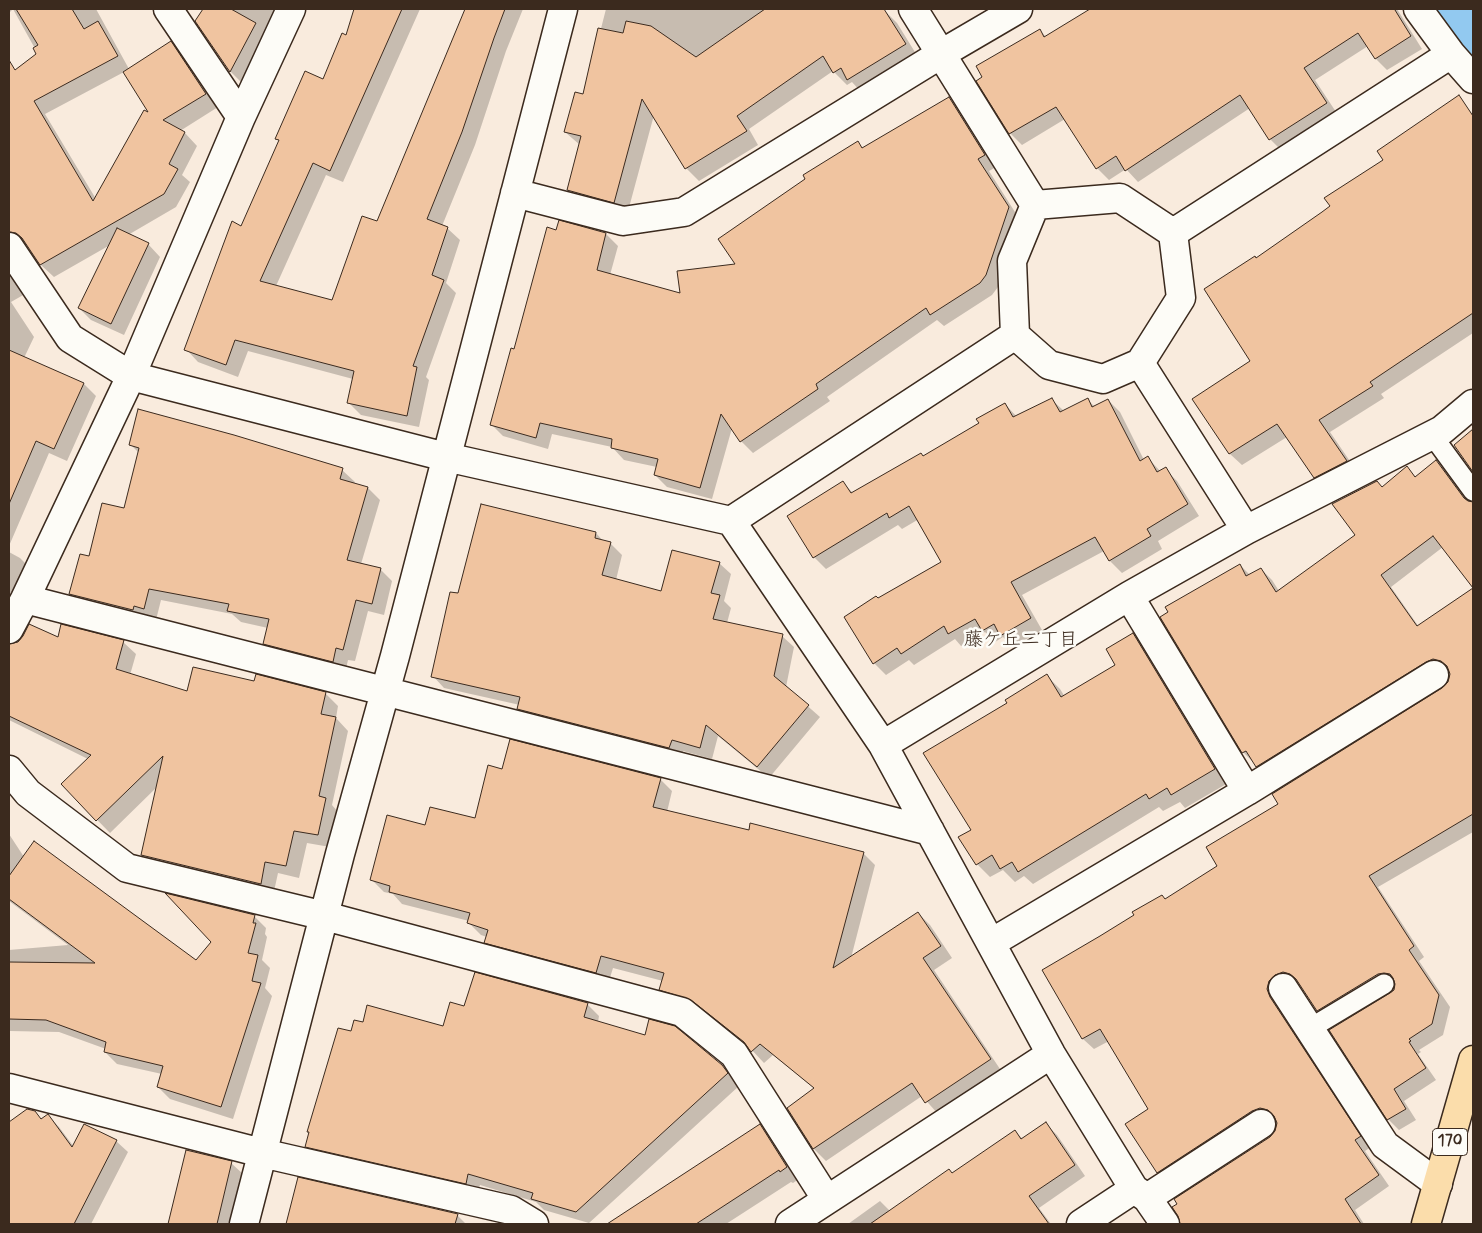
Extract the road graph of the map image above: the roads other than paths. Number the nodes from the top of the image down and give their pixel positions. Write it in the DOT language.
graph roads {
  1 [pos="168,9"];
  2 [pos="292,9"];
  3 [pos="563,9"];
  4 [pos="912,9"];
  5 [pos="1018,9"];
  6 [pos="1418,9"];
  7 [pos="941,54"];
  8 [pos="1451,54"];
  9 [pos="1473,79"];
  10 [pos="241,117"];
  11 [pos="514,193"];
  12 [pos="1035,205"];
  13 [pos="1173,233"];
  14 [pos="9,247"];
  15 [pos="1015,335"];
  16 [pos="1140,363"];
  17 [pos="132,376"];
  18 [pos="1473,404"];
  19 [pos="1432,435"];
  20 [pos="446,457"];
  21 [pos="1473,491"];
  22 [pos="731,522"];
  23 [pos="1246,530"];
  24 [pos="1129,596"];
  25 [pos="25,599"];
  26 [pos="9,629"];
  27 [pos="1434,675"];
  28 [pos="386,691"];
  29 [pos="883,745"];
  30 [pos="9,770"];
  31 [pos="1247,791"];
  32 [pos="930,831"];
  33 [pos="325,916"];
  34 [pos="991,943"];
  35 [pos="1384,984"];
  36 [pos="1283,988"];
  37 [pos="1309,1029"];
  38 [pos="1051,1054"];
  39 [pos="1473,1060"];
  40 [pos="9,1088"];
  41 [pos="1261,1124"];
  42 [pos="262,1153"];
  43 [pos="1438,1184"];
  44 [pos="1141,1193"];
  45 [pos="827,1200"];
  46 [pos="244,1224"];
  47 [pos="534,1224"];
  48 [pos="790,1224"];
  49 [pos="1081,1224"];
  50 [pos="1165,1224"];
  51 [pos="1426,1224"];
  1 -- 10 [label="street"];
  2 -- 10 [label="street"];
  3 -- 11 [label="street"];
  4 -- 7 [label="street"];
  5 -- 7 [label="street"];
  6 -- 8 [label="street"];
  7 -- 11 [label="street"];
  7 -- 12 [label="street"];
  8 -- 9 [label="street"];
  8 -- 13 [label="street"];
  10 -- 17 [label="street"];
  11 -- 20 [label="street"];
  12 -- 13 [label="street"];
  12 -- 15 [label="street"];
  13 -- 16 [label="street"];
  14 -- 17 [label="street"];
  15 -- 16 [label="street"];
  15 -- 22 [label="street"];
  16 -- 23 [label="street"];
  17 -- 20 [label="street"];
  17 -- 25 [label="street"];
  18 -- 19 [label="street"];
  19 -- 21 [label="lane"];
  19 -- 23 [label="street"];
  20 -- 22 [label="street"];
  20 -- 28 [label="street"];
  22 -- 29 [label="street"];
  23 -- 24 [label="street"];
  24 -- 29 [label="street"];
  24 -- 31 [label="street"];
  25 -- 26 [label="street"];
  25 -- 28 [label="street"];
  27 -- 31 [label="street"];
  28 -- 32 [label="street"];
  28 -- 33 [label="street"];
  29 -- 32 [label="street"];
  30 -- 33 [label="street"];
  31 -- 34 [label="street"];
  32 -- 34 [label="street"];
  33 -- 42 [label="street"];
  33 -- 45 [label="street"];
  34 -- 38 [label="street"];
  35 -- 37 [label="lane"];
  36 -- 37 [label="street"];
  37 -- 43 [label="street"];
  38 -- 44 [label="street"];
  38 -- 45 [label="street"];
  39 -- 43 [label="highway, 170"];
  40 -- 42 [label="street"];
  41 -- 44 [label="street"];
  42 -- 46 [label="street"];
  42 -- 47 [label="street"];
  43 -- 51 [label="highway, 170"];
  44 -- 49 [label="street"];
  44 -- 50 [label="street"];
  45 -- 48 [label="street"];
}
